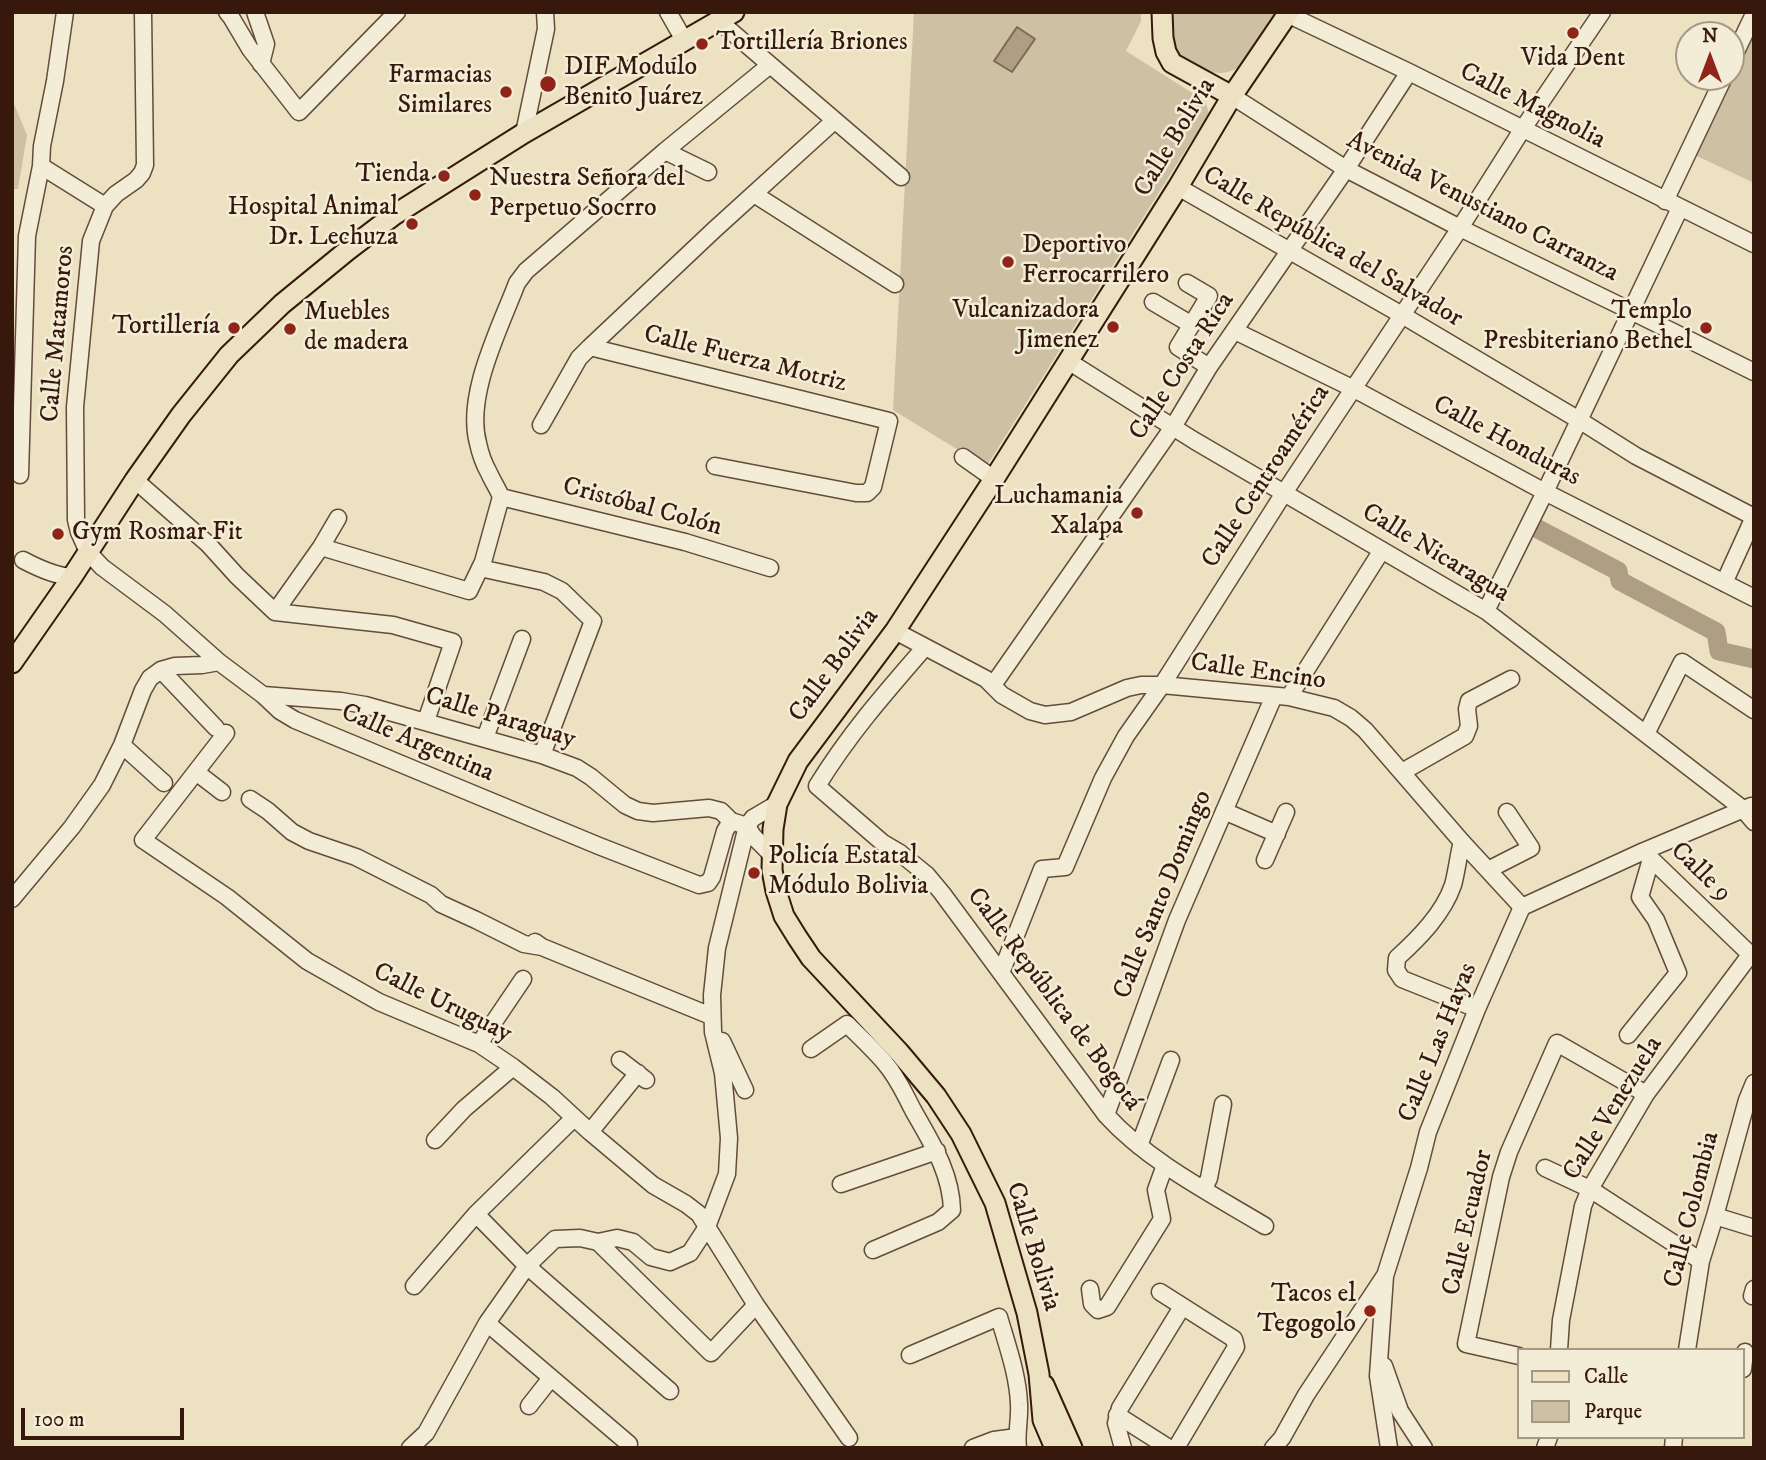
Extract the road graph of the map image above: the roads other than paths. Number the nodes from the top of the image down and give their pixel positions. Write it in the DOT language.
graph roads {
  1 [pos="65,12"];
  2 [pos="143,12"];
  3 [pos="227,12"];
  4 [pos="256,12"];
  5 [pos="397,12"];
  6 [pos="545,12"];
  7 [pos="668,12"];
  8 [pos="1602,12"];
  9 [pos="1163,13"];
  10 [pos="1288,13"];
  11 [pos="1754,15"];
  12 [pos="726,17"];
  13 [pos="1745,33"];
  14 [pos="684,40"];
  15 [pos="261,64"];
  16 [pos="770,65"];
  17 [pos="1409,72"];
  18 [pos="1244,79"];
  19 [pos="1208,82"];
  20 [pos="1718,91"];
  21 [pos="1232,96"];
  22 [pos="1219,118"];
  23 [pos="834,121"];
  24 [pos="1522,130"];
  25 [pos="524,133"];
  26 [pos="665,151"];
  27 [pos="41,166"];
  28 [pos="1346,169"];
  29 [pos="708,172"];
  30 [pos="901,177"];
  31 [pos="1178,187"];
  32 [pos="754,194"];
  33 [pos="1672,204"];
  34 [pos="105,206"];
  35 [pos="1460,228"];
  36 [pos="1754,244"];
  37 [pos="1290,250"];
  38 [pos="1187,283"];
  39 [pos="895,284"];
  40 [pos="1153,302"];
  41 [pos="19,309"];
  42 [pos="1631,310"];
  43 [pos="1402,315"];
  44 [pos="1192,325"];
  45 [pos="1235,331"];
  46 [pos="590,348"];
  47 [pos="1068,361"];
  48 [pos="1209,367"];
  49 [pos="1754,372"];
  50 [pos="1354,389"];
  51 [pos="1579,420"];
  52 [pos="541,425"];
  53 [pos="1173,427"];
  54 [pos="963,457"];
  55 [pos="715,466"];
  56 [pos="20,475"];
  57 [pos="994,479"];
  58 [pos="135,480"];
  59 [pos="1545,492"];
  60 [pos="1284,493"];
  61 [pos="501,498"];
  62 [pos="1754,517"];
  63 [pos="338,519"];
  64 [pos="321,547"];
  65 [pos="1382,550"];
  66 [pos="88,552"];
  67 [pos="23,560"];
  68 [pos="480,568"];
  69 [pos="770,568"];
  70 [pos="72,577"];
  71 [pos="1724,583"];
  72 [pos="1754,598"];
  73 [pos="1486,611"];
  74 [pos="275,612"];
  75 [pos="895,631"];
  76 [pos="522,639"];
  77 [pos="925,647"];
  78 [pos="219,662"];
  79 [pos="12,663"];
  80 [pos="161,670"];
  81 [pos="1511,678"];
  82 [pos="993,685"];
  83 [pos="1162,685"];
  84 [pos="263,695"];
  85 [pos="1281,696"];
  86 [pos="1754,710"];
  87 [pos="426,721"];
  88 [pos="1646,734"];
  89 [pos="485,738"];
  90 [pos="121,745"];
  91 [pos="542,755"];
  92 [pos="196,772"];
  93 [pos="1402,772"];
  94 [pos="164,783"];
  95 [pos="222,792"];
  96 [pos="250,799"];
  97 [pos="776,804"];
  98 [pos="1748,807"];
  99 [pos="1224,811"];
  100 [pos="1286,812"];
  101 [pos="1507,812"];
  102 [pos="1754,822"];
  103 [pos="739,824"];
  104 [pos="1277,834"];
  105 [pos="1462,842"];
  106 [pos="772,855"];
  107 [pos="1647,855"];
  108 [pos="1265,860"];
  109 [pos="1488,870"];
  110 [pos="12,899"];
  111 [pos="1522,907"];
  112 [pos="1752,956"];
  113 [pos="1001,973"];
  114 [pos="523,979"];
  115 [pos="1477,1009"];
  116 [pos="712,1024"];
  117 [pos="1628,1035"];
  118 [pos="479,1044"];
  119 [pos="811,1049"];
  120 [pos="893,1058"];
  121 [pos="620,1060"];
  122 [pos="1171,1060"];
  123 [pos="513,1067"];
  124 [pos="1754,1083"];
  125 [pos="745,1090"];
  126 [pos="1646,1094"];
  127 [pos="1223,1104"];
  128 [pos="1106,1115"];
  129 [pos="574,1118"];
  130 [pos="590,1132"];
  131 [pos="435,1140"];
  132 [pos="1139,1146"];
  133 [pos="937,1151"];
  134 [pos="1165,1165"];
  135 [pos="1545,1168"];
  136 [pos="841,1184"];
  137 [pos="1204,1189"];
  138 [pos="1590,1189"];
  139 [pos="476,1214"];
  140 [pos="1715,1216"];
  141 [pos="1265,1226"];
  142 [pos="707,1227"];
  143 [pos="1754,1228"];
  144 [pos="598,1242"];
  145 [pos="873,1250"];
  146 [pos="1701,1261"];
  147 [pos="527,1266"];
  148 [pos="1385,1276"];
  149 [pos="414,1286"];
  150 [pos="1090,1289"];
  151 [pos="1160,1292"];
  152 [pos="756,1306"];
  153 [pos="1182,1307"];
  154 [pos="488,1323"];
  155 [pos="1559,1348"];
  156 [pos="1687,1348"];
  157 [pos="910,1355"];
  158 [pos="1518,1356"];
  159 [pos="1380,1357"];
  160 [pos="1039,1374"];
  161 [pos="551,1378"];
  162 [pos="670,1391"];
  163 [pos="529,1406"];
  164 [pos="1117,1415"];
  165 [pos="849,1437"];
  166 [pos="1018,1442"];
  167 [pos="629,1444"];
  168 [pos="410,1448"];
  169 [pos="973,1448"];
  170 [pos="1055,1448"];
  171 [pos="1072,1448"];
  172 [pos="1123,1448"];
  173 [pos="1168,1448"];
  174 [pos="1176,1448"];
  175 [pos="1273,1448"];
  176 [pos="1389,1448"];
  177 [pos="1424,1448"];
  1 -- 27 [label="street"];
  2 -- 34 [label="street, Calle Matamoros"];
  3 -- 15 [label="street"];
  4 -- 15 [label="street"];
  5 -- 15 [label="street"];
  6 -- 25 [label="street"];
  7 -- 14 [label="street"];
  8 -- 24 [label="street, Calle Centroamérica"];
  9 -- 19 [label="main road"];
  10 -- 17 [label="street, Calle Magnolia"];
  10 -- 18 [label="main road, Calle Bolivia"];
  11 -- 13 [label="street"];
  12 -- 14 [label="main road"];
  12 -- 16 [label="street"];
  14 -- 25 [label="main road"];
  16 -- 23 [label="street"];
  16 -- 26 [label="street"];
  17 -- 24 [label="street, Calle Magnolia"];
  17 -- 28 [label="street, Calle Costa Rica"];
  18 -- 19 [label="main road"];
  18 -- 21 [label="main road, Calle Bolivia"];
  19 -- 21 [label="main road"];
  19 -- 22 [label="main road"];
  20 -- 33 [label="street"];
  21 -- 22 [label="main road, Calle Bolivia"];
  21 -- 28 [label="street, Avenida Venustiano Carranza"];
  22 -- 31 [label="main road, Calle Bolivia"];
  23 -- 30 [label="street"];
  23 -- 32 [label="street"];
  24 -- 33 [label="street, Calle Magnolia"];
  24 -- 35 [label="street, Calle Centroamérica"];
  25 -- 58 [label="main road"];
  26 -- 29 [label="street"];
  26 -- 61 [label="street"];
  27 -- 34 [label="street"];
  27 -- 41 [label="street"];
  28 -- 35 [label="street, Avenida Venustiano Carranza"];
  28 -- 37 [label="street, Calle Costa Rica"];
  31 -- 37 [label="street, Calle República del Salvador"];
  31 -- 47 [label="main road, Calle Bolivia"];
  32 -- 39 [label="street"];
  32 -- 46 [label="street"];
  33 -- 36 [label="street, Calle Magnolia"];
  33 -- 42 [label="street"];
  34 -- 66 [label="street, Calle Matamoros"];
  35 -- 42 [label="street, Avenida Venustiano Carranza"];
  35 -- 43 [label="street, Calle Centroamérica"];
  37 -- 43 [label="street, Calle República del Salvador"];
  37 -- 45 [label="street, Calle Costa Rica"];
  38 -- 44 [label="street"];
  40 -- 44 [label="street"];
  41 -- 56 [label="street"];
  42 -- 49 [label="street, Avenida Venustiano Carranza"];
  42 -- 51 [label="street"];
  43 -- 50 [label="street, Calle Centroamérica"];
  43 -- 51 [label="street, Calle República del Salvador"];
  44 -- 48 [label="street"];
  45 -- 48 [label="street, Calle Costa Rica"];
  45 -- 50 [label="street, Calle Honduras"];
  46 -- 52 [label="street"];
  46 -- 55 [label="street, Calle Fuerza Motriz"];
  47 -- 53 [label="street, Calle Nicaragua"];
  47 -- 57 [label="main road, Calle Bolivia"];
  48 -- 53 [label="street, Calle Costa Rica"];
  50 -- 59 [label="street, Calle Honduras"];
  50 -- 60 [label="street, Calle Centroamérica"];
  51 -- 59 [label="street"];
  51 -- 62 [label="street, Calle República del Salvador"];
  53 -- 60 [label="street, Calle Nicaragua"];
  53 -- 82 [label="street, Calle Costa Rica"];
  54 -- 57 [label="street"];
  57 -- 75 [label="main road, Calle Bolivia"];
  58 -- 66 [label="main road"];
  58 -- 74 [label="street"];
  59 -- 71 [label="street, Calle Honduras"];
  59 -- 73 [label="street"];
  60 -- 65 [label="street, Calle Nicaragua"];
  60 -- 83 [label="street, Calle Centroamérica"];
  61 -- 68 [label="street"];
  61 -- 69 [label="street, Cristóbal Colón"];
  62 -- 71 [label="street"];
  63 -- 64 [label="street"];
  64 -- 68 [label="street"];
  64 -- 74 [label="street"];
  65 -- 73 [label="street, Calle Nicaragua"];
  65 -- 85 [label="street, Calle Santo Domingo"];
  66 -- 70 [label="main road"];
  66 -- 78 [label="street, Calle Argentina"];
  67 -- 70 [label="street"];
  68 -- 91 [label="street"];
  70 -- 79 [label="main road"];
  71 -- 72 [label="street, Calle Honduras"];
  73 -- 88 [label="street, Calle Nicaragua"];
  74 -- 87 [label="street"];
  75 -- 77 [label="street, Calle Encino"];
  75 -- 97 [label="main road, Calle Bolivia"];
  76 -- 89 [label="street"];
  77 -- 82 [label="street, Calle Encino"];
  77 -- 113 [label="street, Calle República de Bogotá"];
  78 -- 80 [label="street"];
  78 -- 84 [label="street, Calle Argentina"];
  80 -- 90 [label="street"];
  80 -- 92 [label="street"];
  81 -- 93 [label="street"];
  82 -- 83 [label="street, Calle Encino"];
  83 -- 85 [label="street, Calle Encino"];
  83 -- 113 [label="street, Calle Centroamérica"];
  84 -- 87 [label="street, Calle Paraguay"];
  84 -- 103 [label="street, Calle Argentina"];
  85 -- 93 [label="street, Calle Encino"];
  85 -- 99 [label="street, Calle Santo Domingo"];
  86 -- 88 [label="street"];
  87 -- 89 [label="street, Calle Paraguay"];
  88 -- 98 [label="street, Calle Nicaragua"];
  89 -- 91 [label="street, Calle Paraguay"];
  90 -- 94 [label="street"];
  90 -- 110 [label="street"];
  91 -- 103 [label="street, Calle Paraguay"];
  92 -- 95 [label="street"];
  92 -- 118 [label="street, Calle Uruguay"];
  93 -- 105 [label="street, Calle Encino"];
  96 -- 116 [label="street"];
  97 -- 103 [label="street"];
  97 -- 106 [label="main road, Calle Bolivia"];
  98 -- 102 [label="street, Calle Nicaragua"];
  98 -- 107 [label="street"];
  99 -- 104 [label="street"];
  99 -- 128 [label="street, Calle Santo Domingo"];
  100 -- 104 [label="street"];
  101 -- 109 [label="street"];
  103 -- 106 [label="street, Calle Paraguay"];
  103 -- 116 [label="street"];
  104 -- 108 [label="street"];
  105 -- 109 [label="street, Calle Encino"];
  105 -- 115 [label="street"];
  106 -- 120 [label="main road, Calle Bolivia"];
  107 -- 111 [label="street"];
  107 -- 112 [label="street, Calle 9"];
  107 -- 117 [label="street"];
  109 -- 111 [label="street, Calle Encino"];
  111 -- 115 [label="street, Calle Las Hayas"];
  112 -- 126 [label="street, Calle Venezuela"];
  113 -- 128 [label="street, Calle República de Bogotá"];
  114 -- 118 [label="street"];
  115 -- 148 [label="street, Calle Las Hayas"];
  116 -- 125 [label="street"];
  116 -- 142 [label="street"];
  118 -- 123 [label="street, Calle Uruguay"];
  119 -- 120 [label="street"];
  120 -- 133 [label="street"];
  120 -- 160 [label="main road, Calle Bolivia"];
  121 -- 130 [label="street"];
  122 -- 132 [label="street"];
  123 -- 129 [label="street, Calle Uruguay"];
  123 -- 131 [label="street"];
  124 -- 140 [label="street, Calle Colombia"];
  126 -- 138 [label="street, Calle Venezuela"];
  126 -- 158 [label="street, Calle Ecuador"];
  127 -- 137 [label="street"];
  128 -- 132 [label="street, Calle República de Bogotá"];
  129 -- 130 [label="street, Calle Uruguay"];
  129 -- 139 [label="street"];
  130 -- 142 [label="street, Calle Uruguay"];
  132 -- 134 [label="street, Calle República de Bogotá"];
  133 -- 136 [label="street"];
  133 -- 145 [label="street"];
  134 -- 137 [label="street, Calle República de Bogotá"];
  134 -- 150 [label="street"];
  135 -- 138 [label="street"];
  137 -- 141 [label="street, Calle República de Bogotá"];
  138 -- 146 [label="street"];
  138 -- 155 [label="street, Calle Venezuela"];
  139 -- 147 [label="street"];
  139 -- 149 [label="street"];
  140 -- 143 [label="street"];
  140 -- 146 [label="street, Calle Colombia"];
  142 -- 144 [label="street"];
  142 -- 152 [label="street, Calle Uruguay"];
  144 -- 147 [label="street"];
  144 -- 152 [label="street"];
  146 -- 156 [label="street, Calle Colombia"];
  147 -- 154 [label="street"];
  147 -- 162 [label="street"];
  148 -- 159 [label="street, Calle Las Hayas"];
  148 -- 175 [label="street"];
  151 -- 153 [label="street"];
  152 -- 165 [label="street, Calle Uruguay"];
  153 -- 164 [label="street"];
  153 -- 174 [label="street"];
  154 -- 161 [label="street"];
  154 -- 168 [label="street"];
  157 -- 166 [label="street"];
  159 -- 176 [label="street, Calle Las Hayas"];
  159 -- 177 [label="street"];
  160 -- 170 [label="main road"];
  160 -- 171 [label="main road"];
  161 -- 163 [label="street"];
  161 -- 167 [label="street"];
  164 -- 172 [label="street"];
  164 -- 173 [label="street"];
  166 -- 169 [label="street"];
}
